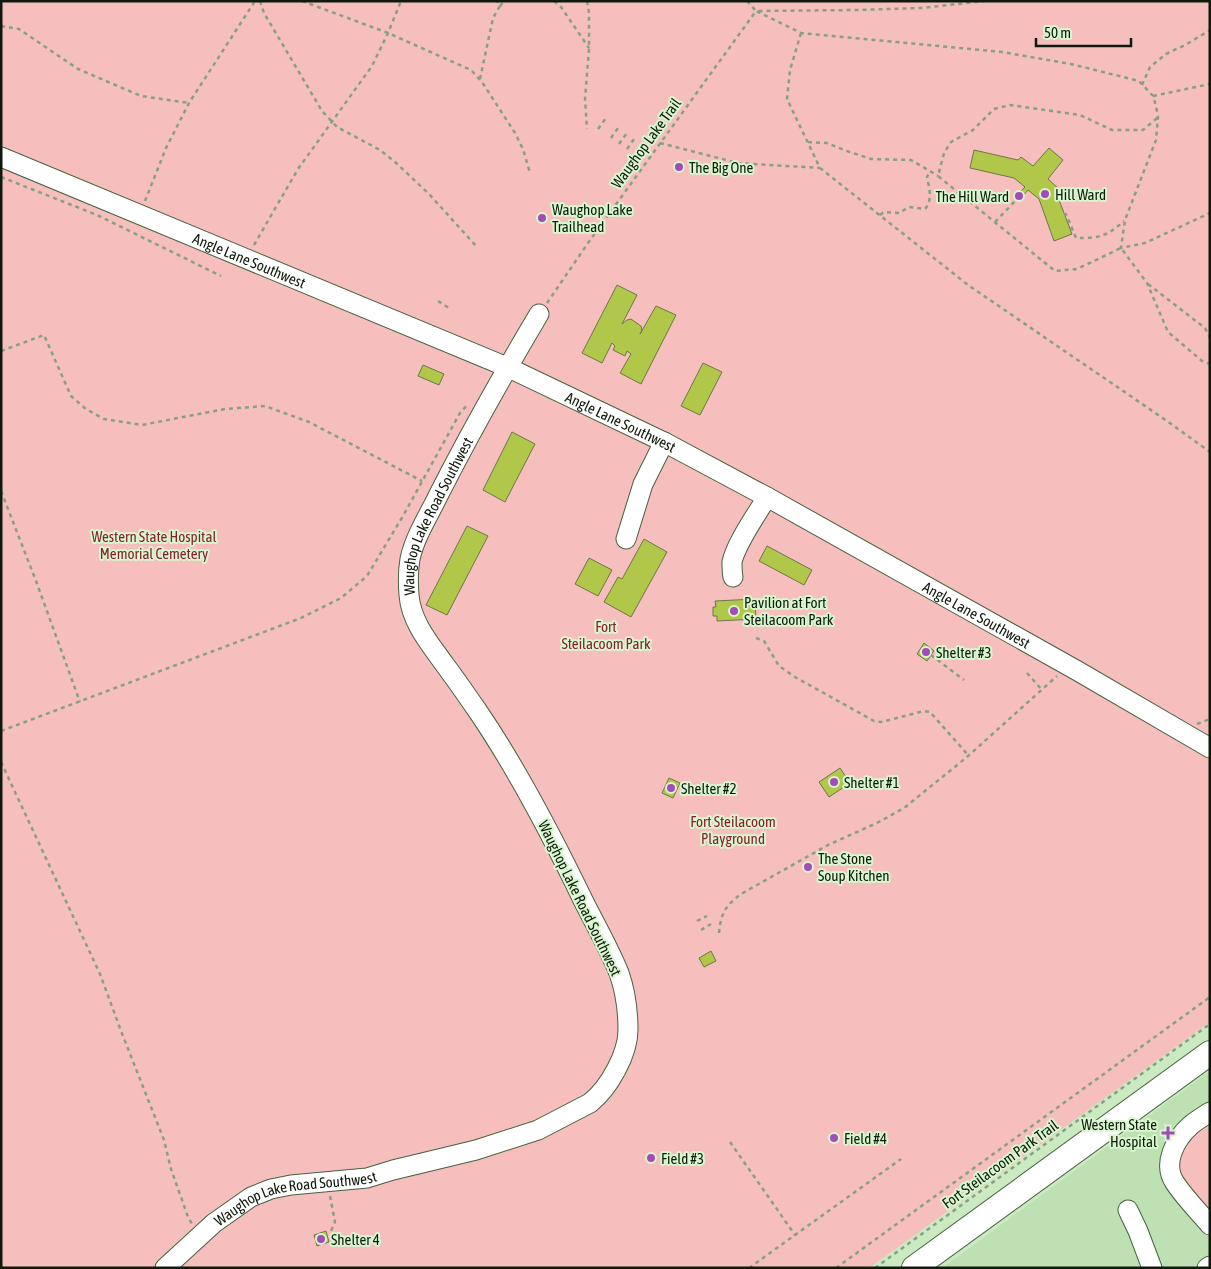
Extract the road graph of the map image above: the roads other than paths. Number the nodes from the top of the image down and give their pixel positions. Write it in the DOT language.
graph roads {
  1 [pos="1,157"];
  2 [pos="539,314"];
  3 [pos="507,367"];
  4 [pos="664,442"];
  5 [pos="768,496"];
  6 [pos="626,539"];
  7 [pos="732,577"];
  8 [pos="1210,748"];
  9 [pos="1210,1053"];
  10 [pos="1210,1112"];
  11 [pos="1128,1210"];
  12 [pos="1210,1225"];
  13 [pos="165,1268"];
  14 [pos="914,1268"];
  15 [pos="1152,1268"];
  1 -- 3 [label="street, Angle Lane Southwest"];
  2 -- 3 [label="street, Waughop Lake Road Southwest"];
  3 -- 4 [label="street, Angle Lane Southwest"];
  3 -- 13 [label="street, Waughop Lake Road Southwest"];
  4 -- 5 [label="street, Angle Lane Southwest"];
  4 -- 6 [label="street"];
  5 -- 7 [label="street"];
  5 -- 8 [label="street, Angle Lane Southwest"];
  9 -- 14 [label="main road"];
  10 -- 12 [label="street"];
  11 -- 15 [label="street"];
}
